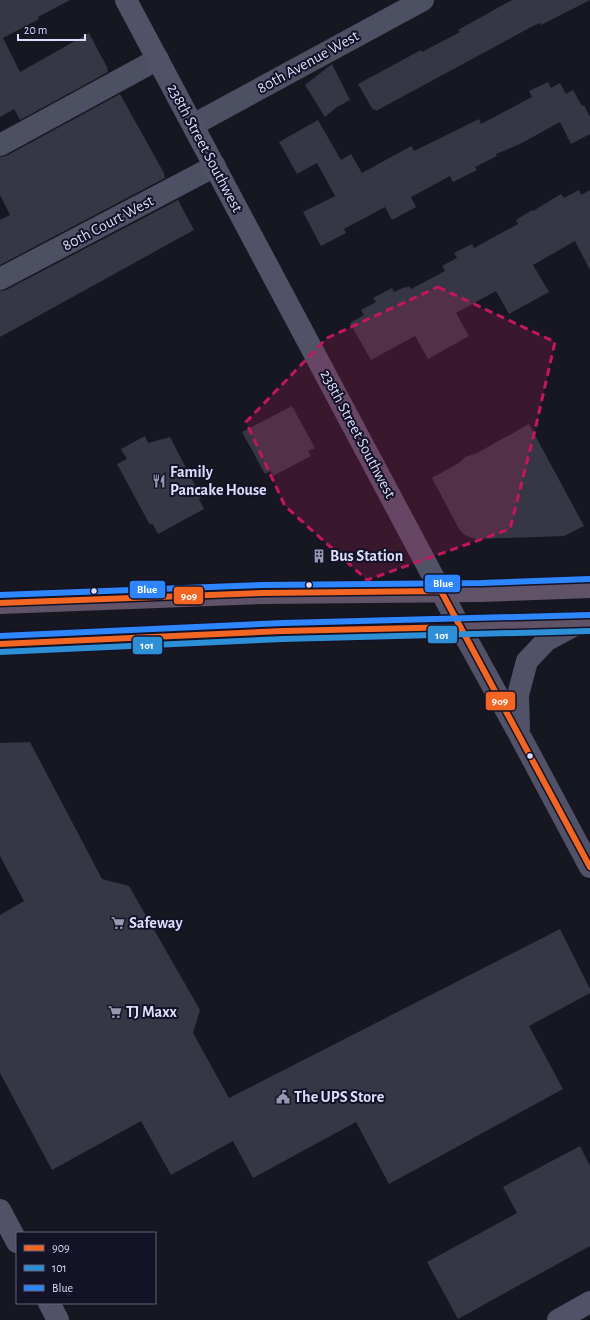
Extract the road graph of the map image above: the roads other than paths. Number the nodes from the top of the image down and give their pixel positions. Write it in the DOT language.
graph roads {
  1 [pos="126,0"];
  2 [pos="423,0"];
  3 [pos="158,59"];
  4 [pos="193,125"];
  5 [pos="0,145"];
  6 [pos="215,166"];
  7 [pos="0,280"];
  8 [pos="590,586"];
  9 [pos="441,591"];
  10 [pos="0,602"];
  11 [pos="583,623"];
  12 [pos="460,627"];
  13 [pos="0,644"];
  14 [pos="519,734"];
  15 [pos="590,867"];
  16 [pos="0,1210"];
  17 [pos="16,1240"];
  18 [pos="590,1302"];
  19 [pos="50,1304"];
  20 [pos="58,1320"];
  21 [pos="558,1320"];
  1 -- 3 [label="street, 238th Street Southwest"];
  2 -- 4 [label="street, 80th Avenue West"];
  3 -- 4 [label="street, 238th Street Southwest"];
  3 -- 5 [label="street"];
  4 -- 6 [label="street, 238th Street Southwest"];
  6 -- 7 [label="street, 80th Court West"];
  6 -- 9 [label="street, 238th Street Southwest"];
  8 -- 9 [label="highway"];
  9 -- 10 [label="highway"];
  9 -- 12 [label="street, 238th Street Southwest"];
  11 -- 12 [label="highway"];
  11 -- 14 [label="street"];
  12 -- 13 [label="highway"];
  12 -- 14 [label="street, 238th Street Southwest"];
  14 -- 15 [label="street, 238th Street Southwest"];
  16 -- 17 [label="street"];
  18 -- 21 [label="street"];
  19 -- 20 [label="street"];
}
